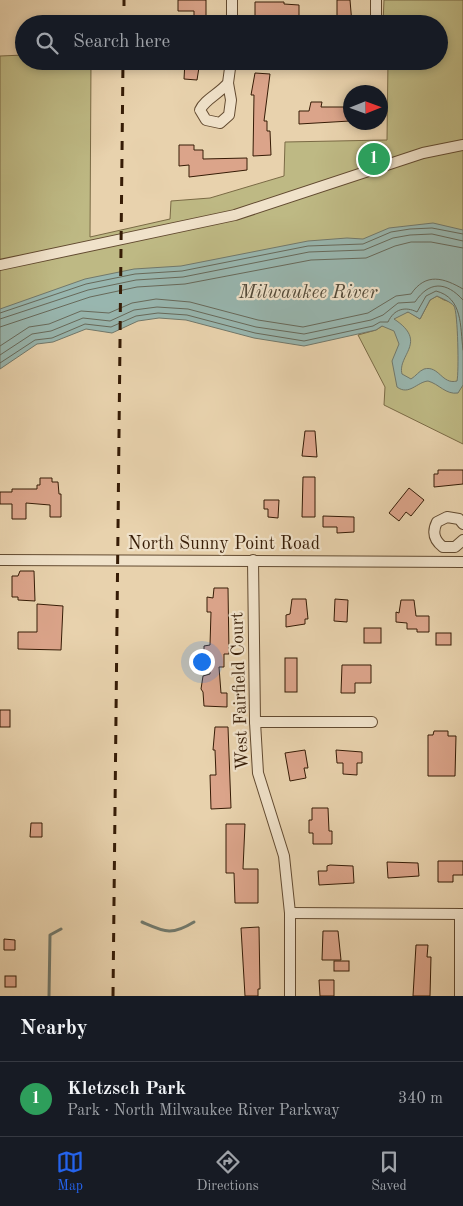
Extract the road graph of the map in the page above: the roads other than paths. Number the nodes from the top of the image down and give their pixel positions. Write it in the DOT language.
graph roads {
  1 [pos="232,0"];
  2 [pos="376,0"];
  3 [pos="232,15"];
  4 [pos="376,15"];
  5 [pos="230,70"];
  6 [pos="228,83"];
  7 [pos="463,145"];
  8 [pos="0,265"];
  9 [pos="463,524"];
  10 [pos="463,540"];
  11 [pos="449,548"];
  12 [pos="0,560"];
  13 [pos="253,560"];
  14 [pos="448,562"];
  15 [pos="463,562"];
  16 [pos="255,722"];
  17 [pos="372,722"];
  18 [pos="290,914"];
  19 [pos="461,914"];
  20 [pos="290,996"];
  21 [pos="460,996"];
  1 -- 3 [label="street"];
  2 -- 4 [label="street"];
  5 -- 6 [label="street"];
  7 -- 8 [label="street"];
  9 -- 11 [label="street"];
  10 -- 11 [label="street"];
  11 -- 14 [label="street"];
  12 -- 13 [label="street, North Sunny Point Road"];
  13 -- 14 [label="street, North Sunny Point Road"];
  13 -- 16 [label="street, West Fairfield Court"];
  14 -- 15 [label="street, North Sunny Point Road"];
  16 -- 17 [label="street"];
  16 -- 18 [label="street, West Fairfield Court"];
  18 -- 19 [label="street"];
  18 -- 20 [label="street, West Fairfield Court"];
  19 -- 21 [label="street"];
}
